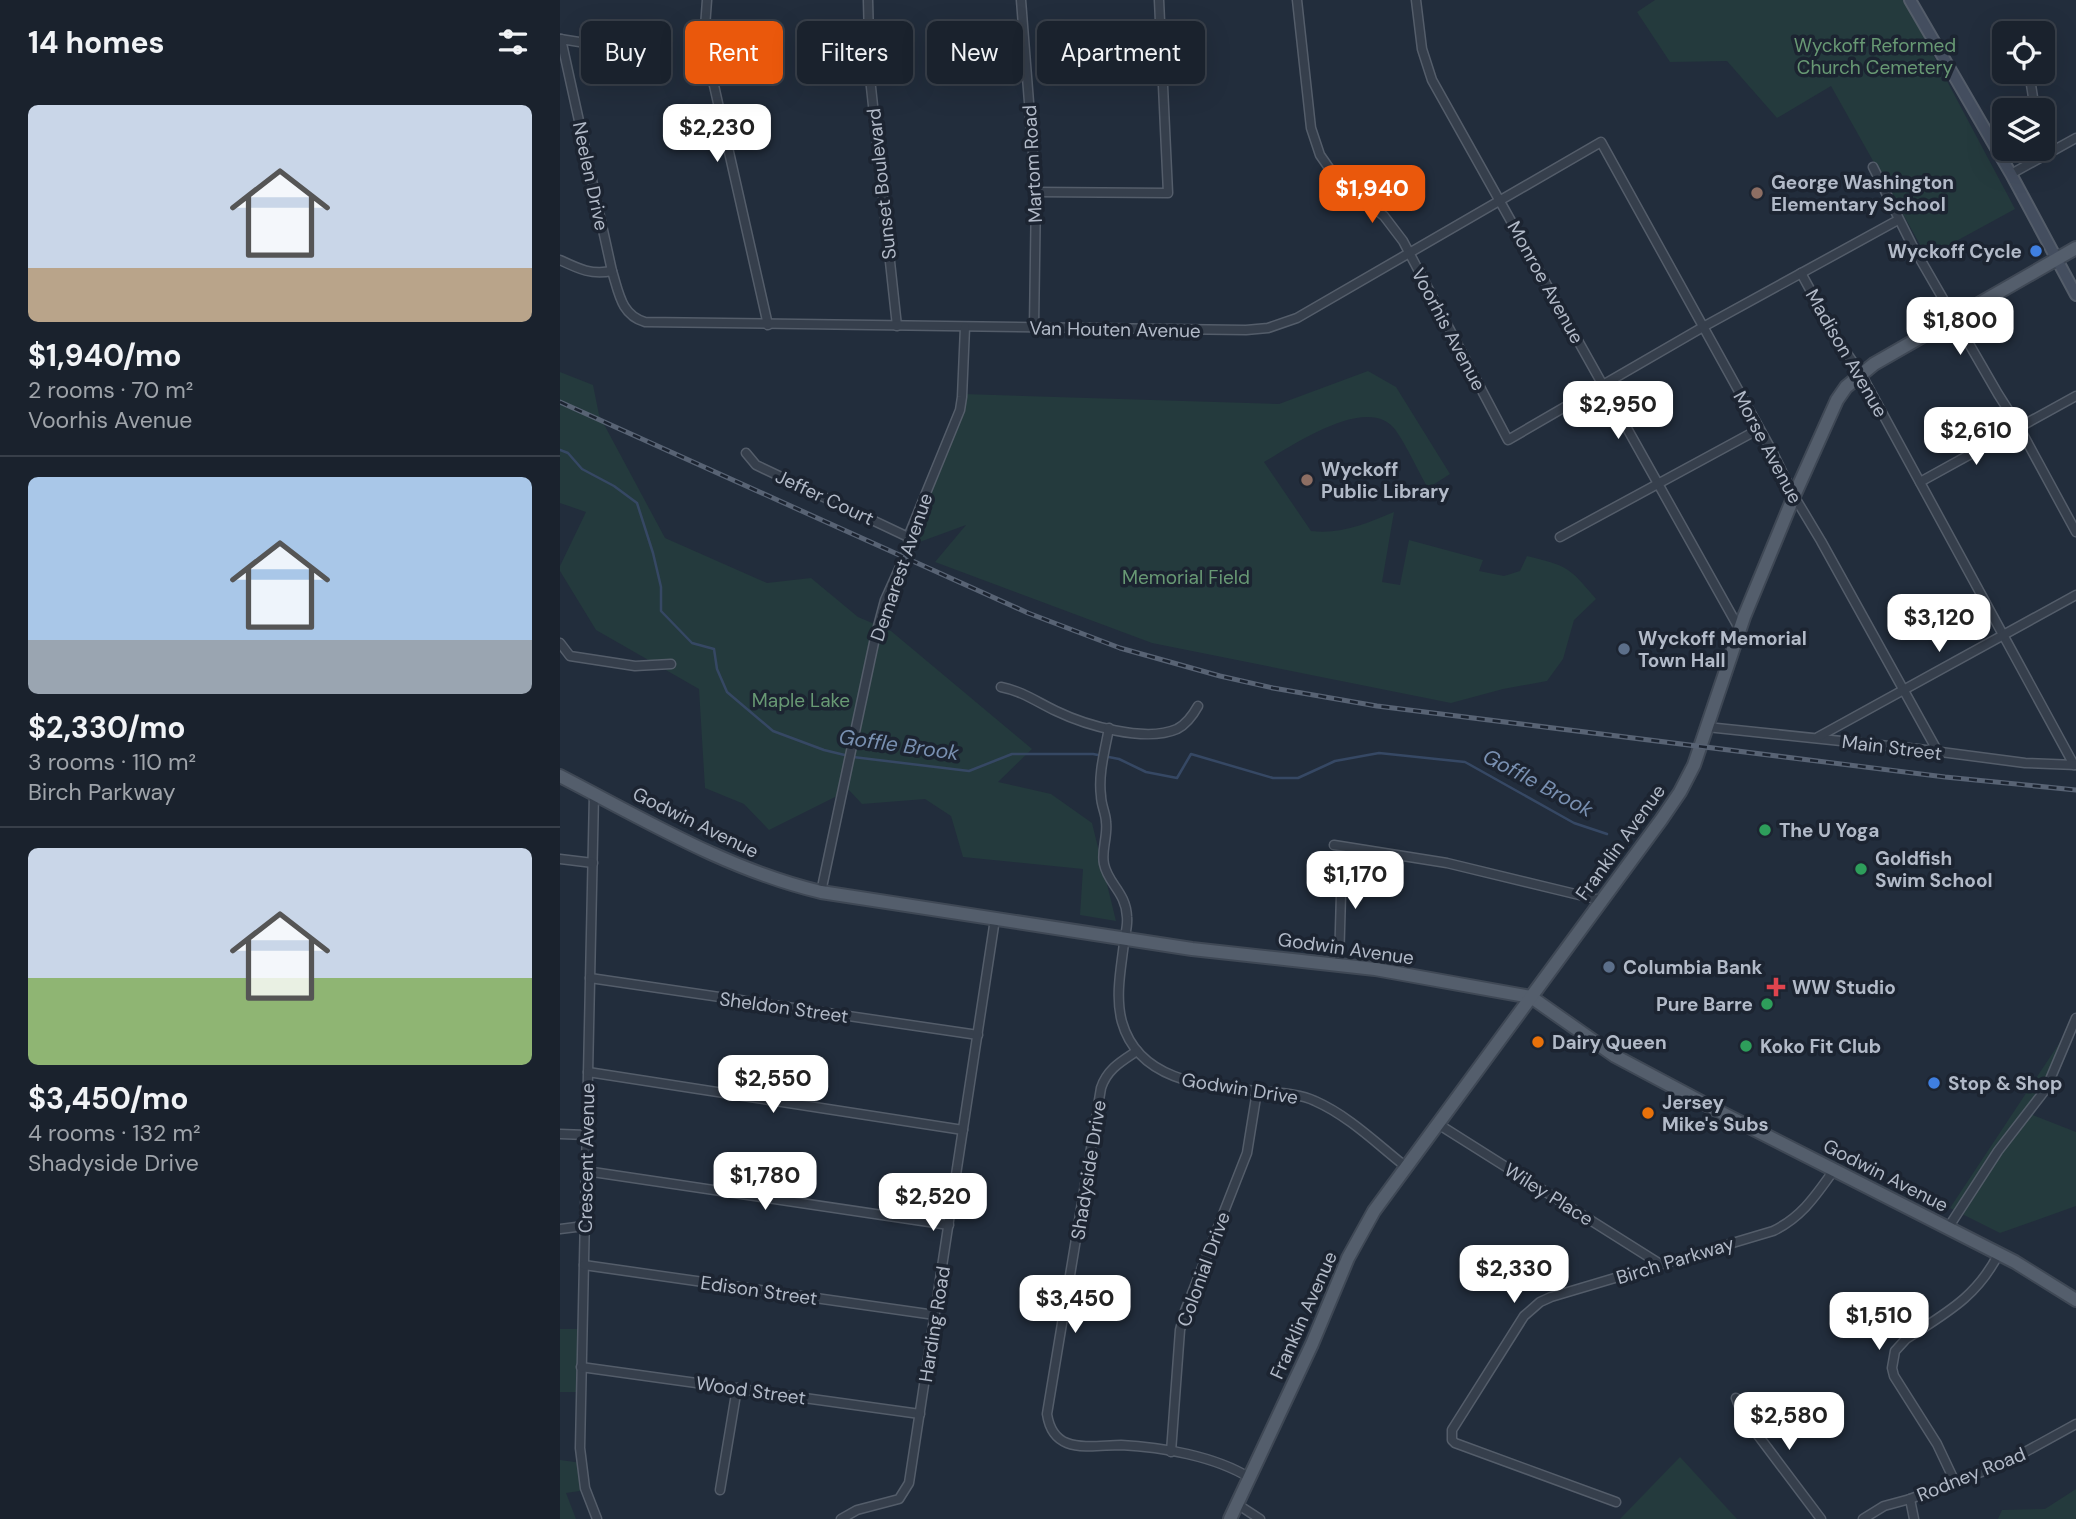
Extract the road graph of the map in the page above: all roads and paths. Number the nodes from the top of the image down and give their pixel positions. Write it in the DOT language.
graph roads {
  1 [pos="707,0"];
  2 [pos="868,0"];
  3 [pos="1021,0"];
  4 [pos="1159,0"];
  5 [pos="1297,0"];
  6 [pos="1416,0"];
  7 [pos="1910,0"];
  8 [pos="561,39"];
  9 [pos="581,42"];
  10 [pos="2076,138"];
  11 [pos="1601,142"];
  12 [pos="2055,149"];
  13 [pos="2034,161"];
  14 [pos="1873,167"];
  15 [pos="2011,174"];
  16 [pos="1036,192"];
  17 [pos="1500,200"];
  18 [pos="1898,219"];
  19 [pos="2076,248"];
  20 [pos="1409,253"];
  21 [pos="2056,259"];
  22 [pos="560,260"];
  23 [pos="612,271"];
  24 [pos="1801,273"];
  25 [pos="2076,295"];
  26 [pos="1954,318"];
  27 [pos="768,325"];
  28 [pos="897,326"];
  29 [pos="965,327"];
  30 [pos="1703,327"];
  31 [pos="1034,328"];
  32 [pos="1861,374"];
  33 [pos="1603,384"];
  34 [pos="2076,396"];
  35 [pos="2019,427"];
  36 [pos="1759,429"];
  37 [pos="746,453"];
  38 [pos="1920,482"];
  39 [pos="1658,483"];
  40 [pos="1794,496"];
  41 [pos="2076,532"];
  42 [pos="908,537"];
  43 [pos="1560,537"];
  44 [pos="2076,595"];
  45 [pos="1740,630"];
  46 [pos="2003,635"];
  47 [pos="560,643"];
  48 [pos="671,664"];
  49 [pos="1001,687"];
  50 [pos="1903,690"];
  51 [pos="1198,706"];
  52 [pos="1707,727"];
  53 [pos="1109,728"];
  54 [pos="1817,738"];
  55 [pos="1938,752"];
  56 [pos="2075,765"];
  57 [pos="560,776"];
  58 [pos="594,794"];
  59 [pos="1334,845"];
  60 [pos="560,859"];
  61 [pos="1342,859"];
  62 [pos="593,863"];
  63 [pos="821,892"];
  64 [pos="1601,900"];
  65 [pos="995,919"];
  66 [pos="1124,939"];
  67 [pos="1339,964"];
  68 [pos="590,978"];
  69 [pos="1531,997"];
  70 [pos="2076,1018"];
  71 [pos="978,1035"];
  72 [pos="1137,1051"];
  73 [pos="588,1072"];
  74 [pos="1257,1091"];
  75 [pos="1438,1124"];
  76 [pos="963,1130"];
  77 [pos="560,1135"];
  78 [pos="587,1135"];
  79 [pos="1405,1166"];
  80 [pos="1834,1170"];
  81 [pos="586,1171"];
  82 [pos="949,1224"];
  83 [pos="584,1226"];
  84 [pos="1948,1228"];
  85 [pos="560,1229"];
  86 [pos="1999,1253"];
  87 [pos="1660,1264"];
  88 [pos="584,1265"];
  89 [pos="2076,1300"];
  90 [pos="935,1315"];
  91 [pos="581,1367"];
  92 [pos="737,1388"];
  93 [pos="1736,1398"];
  94 [pos="920,1414"];
  95 [pos="2076,1424"];
  96 [pos="1171,1452"];
  97 [pos="1250,1478"];
  98 [pos="1955,1482"];
  99 [pos="720,1490"];
  100 [pos="1910,1499"];
  101 [pos="1616,1502"];
  102 [pos="1237,1504"];
  103 [pos="597,1519"];
  104 [pos="841,1519"];
  105 [pos="1230,1519"];
  106 [pos="1260,1519"];
  107 [pos="1821,1519"];
  108 [pos="1863,1519"];
  109 [pos="1913,1519"];
  1 -- 27 [label="street"];
  2 -- 28 [label="street, Sunset Boulevard"];
  3 -- 16 [label="street, Martom Road"];
  4 -- 16 [label="street"];
  5 -- 20 [label="street, Voorhis Avenue"];
  6 -- 17 [label="street, Monroe Avenue"];
  7 -- 15 [label="main road"];
  8 -- 9 [label="street"];
  8 -- 23 [label="street, Neelen Drive"];
  10 -- 12 [label="street"];
  11 -- 17 [label="street, Van Houten Avenue"];
  11 -- 30 [label="street, Morse Avenue"];
  13 -- 15 [label="street"];
  14 -- 18 [label="street"];
  15 -- 21 [label="main road"];
  16 -- 31 [label="street, Martom Road"];
  17 -- 20 [label="street, Van Houten Avenue"];
  17 -- 33 [label="street, Monroe Avenue"];
  18 -- 24 [label="street"];
  18 -- 26 [label="street"];
  19 -- 21 [label="main road, Franklin Avenue"];
  20 -- 31 [label="street, Van Houten Avenue"];
  20 -- 33 [label="street, Voorhis Avenue"];
  21 -- 25 [label="main road"];
  21 -- 26 [label="main road, Franklin Avenue"];
  22 -- 23 [label="street"];
  23 -- 27 [label="street, Van Houten Avenue"];
  24 -- 30 [label="street"];
  24 -- 32 [label="street, Madison Avenue"];
  26 -- 32 [label="main road, Franklin Avenue"];
  26 -- 35 [label="street"];
  27 -- 28 [label="street, Van Houten Avenue"];
  28 -- 29 [label="street, Van Houten Avenue"];
  29 -- 31 [label="street, Van Houten Avenue"];
  29 -- 42 [label="street, Demarest Avenue"];
  30 -- 33 [label="street"];
  30 -- 36 [label="street, Morse Avenue"];
  32 -- 38 [label="street, Madison Avenue"];
  32 -- 40 [label="main road, Franklin Avenue"];
  33 -- 39 [label="street, Monroe Avenue"];
  34 -- 35 [label="street"];
  35 -- 38 [label="street"];
  35 -- 41 [label="street"];
  36 -- 39 [label="street"];
  36 -- 40 [label="street, Morse Avenue"];
  37 -- 42 [label="street, Jeffer Court"];
  38 -- 46 [label="street, Madison Avenue"];
  39 -- 43 [label="street"];
  39 -- 45 [label="street, Monroe Avenue"];
  40 -- 45 [label="main road, Franklin Avenue"];
  40 -- 50 [label="street, Morse Avenue"];
  42 -- 63 [label="street, Demarest Avenue"];
  44 -- 46 [label="street"];
  45 -- 52 [label="main road, Franklin Avenue"];
  46 -- 50 [label="street"];
  46 -- 56 [label="street, Madison Avenue"];
  47 -- 48 [label="street"];
  49 -- 53 [label="street"];
  50 -- 54 [label="street"];
  50 -- 55 [label="street, Morse Avenue"];
  51 -- 53 [label="street"];
  52 -- 54 [label="street, Main Street"];
  52 -- 64 [label="main road, Franklin Avenue"];
  53 -- 66 [label="street, Godwin Drive"];
  54 -- 55 [label="street, Main Street"];
  55 -- 56 [label="street, Main Street"];
  57 -- 58 [label="main road, Godwin Avenue"];
  58 -- 62 [label="street, Crescent Avenue"];
  58 -- 63 [label="main road, Godwin Avenue"];
  59 -- 64 [label="street"];
  60 -- 62 [label="street"];
  61 -- 67 [label="street"];
  62 -- 68 [label="street, Crescent Avenue"];
  63 -- 65 [label="main road, Godwin Avenue"];
  64 -- 69 [label="main road, Franklin Avenue"];
  65 -- 66 [label="main road, Godwin Avenue"];
  65 -- 71 [label="street, Harding Road"];
  66 -- 67 [label="main road, Godwin Avenue"];
  66 -- 72 [label="street, Godwin Drive"];
  67 -- 69 [label="main road, Godwin Avenue"];
  68 -- 71 [label="street, Sheldon Street"];
  68 -- 73 [label="street, Crescent Avenue"];
  69 -- 75 [label="main road, Franklin Avenue"];
  69 -- 80 [label="main road, Godwin Avenue"];
  70 -- 84 [label="street"];
  71 -- 76 [label="street, Harding Road"];
  72 -- 74 [label="street, Godwin Drive"];
  72 -- 96 [label="street, Shadyside Drive"];
  73 -- 76 [label="street"];
  73 -- 78 [label="street, Crescent Avenue"];
  74 -- 79 [label="street, Godwin Drive"];
  74 -- 96 [label="street, Colonial Drive"];
  75 -- 79 [label="main road, Franklin Avenue"];
  75 -- 87 [label="street, Wiley Place"];
  76 -- 82 [label="street, Harding Road"];
  77 -- 78 [label="street"];
  78 -- 81 [label="street, Crescent Avenue"];
  79 -- 97 [label="main road, Franklin Avenue"];
  80 -- 84 [label="main road, Godwin Avenue"];
  80 -- 87 [label="street, Birch Parkway"];
  81 -- 82 [label="street"];
  81 -- 83 [label="street, Crescent Avenue"];
  82 -- 90 [label="street, Harding Road"];
  83 -- 85 [label="street"];
  83 -- 88 [label="street, Crescent Avenue"];
  84 -- 86 [label="main road, Godwin Avenue"];
  86 -- 89 [label="main road, Godwin Avenue"];
  86 -- 98 [label="street"];
  87 -- 101 [label="street, Birch Parkway"];
  88 -- 90 [label="street, Edison Street"];
  88 -- 91 [label="street, Crescent Avenue"];
  90 -- 94 [label="street, Harding Road"];
  91 -- 92 [label="street, Wood Street"];
  91 -- 103 [label="street, Crescent Avenue"];
  92 -- 94 [label="street, Wood Street"];
  92 -- 99 [label="street"];
  93 -- 107 [label="street"];
  94 -- 104 [label="street, Harding Road"];
  95 -- 98 [label="street, Rodney Road"];
  96 -- 97 [label="street, Shadyside Drive"];
  97 -- 102 [label="main road, Franklin Avenue"];
  98 -- 100 [label="street, Rodney Road"];
  100 -- 108 [label="street, Rodney Road"];
  100 -- 109 [label="street"];
  102 -- 105 [label="main road, Franklin Avenue"];
  102 -- 106 [label="street"];
}
